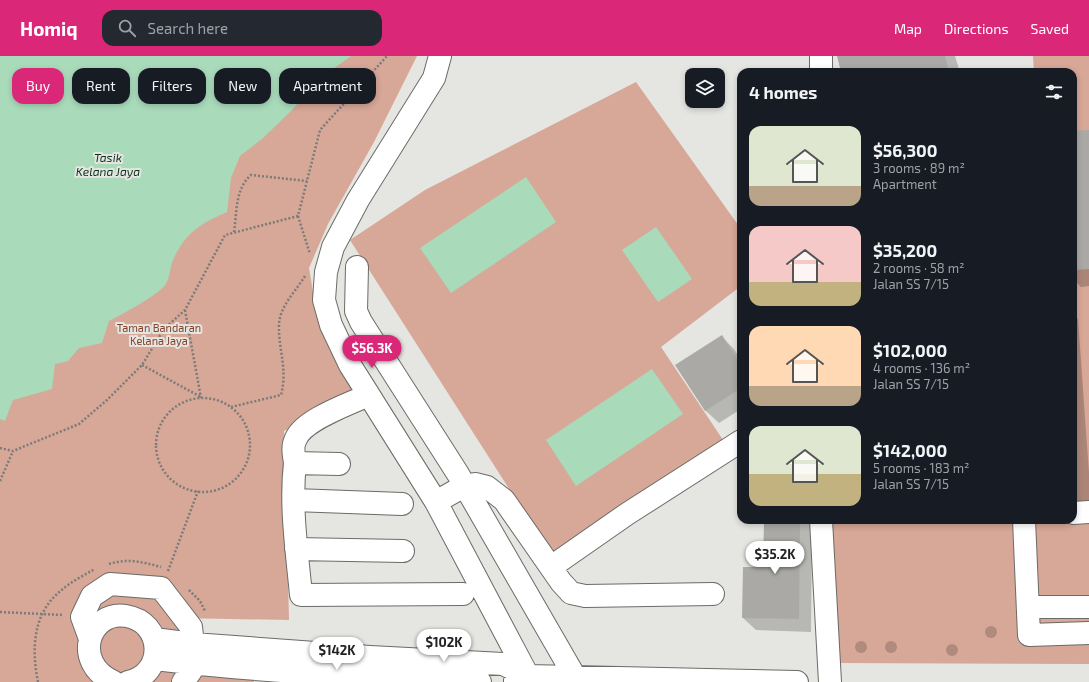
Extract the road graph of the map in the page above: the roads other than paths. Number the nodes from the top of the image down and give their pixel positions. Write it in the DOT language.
graph roads {
  1 [pos="440,56"];
  2 [pos="821,56"];
  3 [pos="822,68"];
  4 [pos="357,267"];
  5 [pos="383,356"];
  6 [pos="350,365"];
  7 [pos="368,396"];
  8 [pos="737,444"];
  9 [pos="295,463"];
  10 [pos="340,464"];
  11 [pos="464,486"];
  12 [pos="294,500"];
  13 [pos="436,502"];
  14 [pos="402,504"];
  15 [pos="1089,512"];
  16 [pos="1077,513"];
  17 [pos="822,524"];
  18 [pos="1024,524"];
  19 [pos="296,549"];
  20 [pos="403,551"];
  21 [pos="551,567"];
  22 [pos="463,594"];
  23 [pos="713,594"];
  24 [pos="1028,607"];
  25 [pos="1089,607"];
  26 [pos="1089,633"];
  27 [pos="90,639"];
  28 [pos="155,649"];
  29 [pos="91,662"];
  30 [pos="190,663"];
  31 [pos="367,672"];
  32 [pos="575,677"];
  33 [pos="519,679"];
  34 [pos="646,680"];
  35 [pos="691,681"];
  36 [pos="85,682"];
  37 [pos="114,682"];
  38 [pos="128,682"];
  39 [pos="480,682"];
  40 [pos="797,682"];
  41 [pos="830,682"];
  1 -- 6 [label="street"];
  2 -- 3 [label="street"];
  4 -- 5 [label="street"];
  5 -- 6 [label="street"];
  5 -- 11 [label="street"];
  6 -- 7 [label="street"];
  7 -- 9 [label="street"];
  7 -- 13 [label="street"];
  8 -- 21 [label="street"];
  9 -- 10 [label="street"];
  9 -- 12 [label="street"];
  11 -- 13 [label="street"];
  11 -- 21 [label="street"];
  11 -- 32 [label="street"];
  12 -- 14 [label="street"];
  12 -- 19 [label="street"];
  13 -- 33 [label="street"];
  15 -- 16 [label="street"];
  17 -- 41 [label="street"];
  18 -- 24 [label="street"];
  19 -- 20 [label="street"];
  19 -- 22 [label="street"];
  21 -- 23 [label="street"];
  24 -- 25 [label="street"];
  24 -- 26 [label="street"];
  27 -- 28 [label="street"];
  27 -- 29 [label="street"];
  27 -- 30 [label="street"];
  28 -- 30 [label="street"];
  28 -- 38 [label="street"];
  29 -- 36 [label="street"];
  29 -- 37 [label="street"];
  30 -- 31 [label="street"];
  31 -- 33 [label="street"];
  31 -- 39 [label="street"];
  32 -- 33 [label="street"];
  32 -- 34 [label="street"];
  34 -- 35 [label="street"];
  35 -- 40 [label="street"];
}
